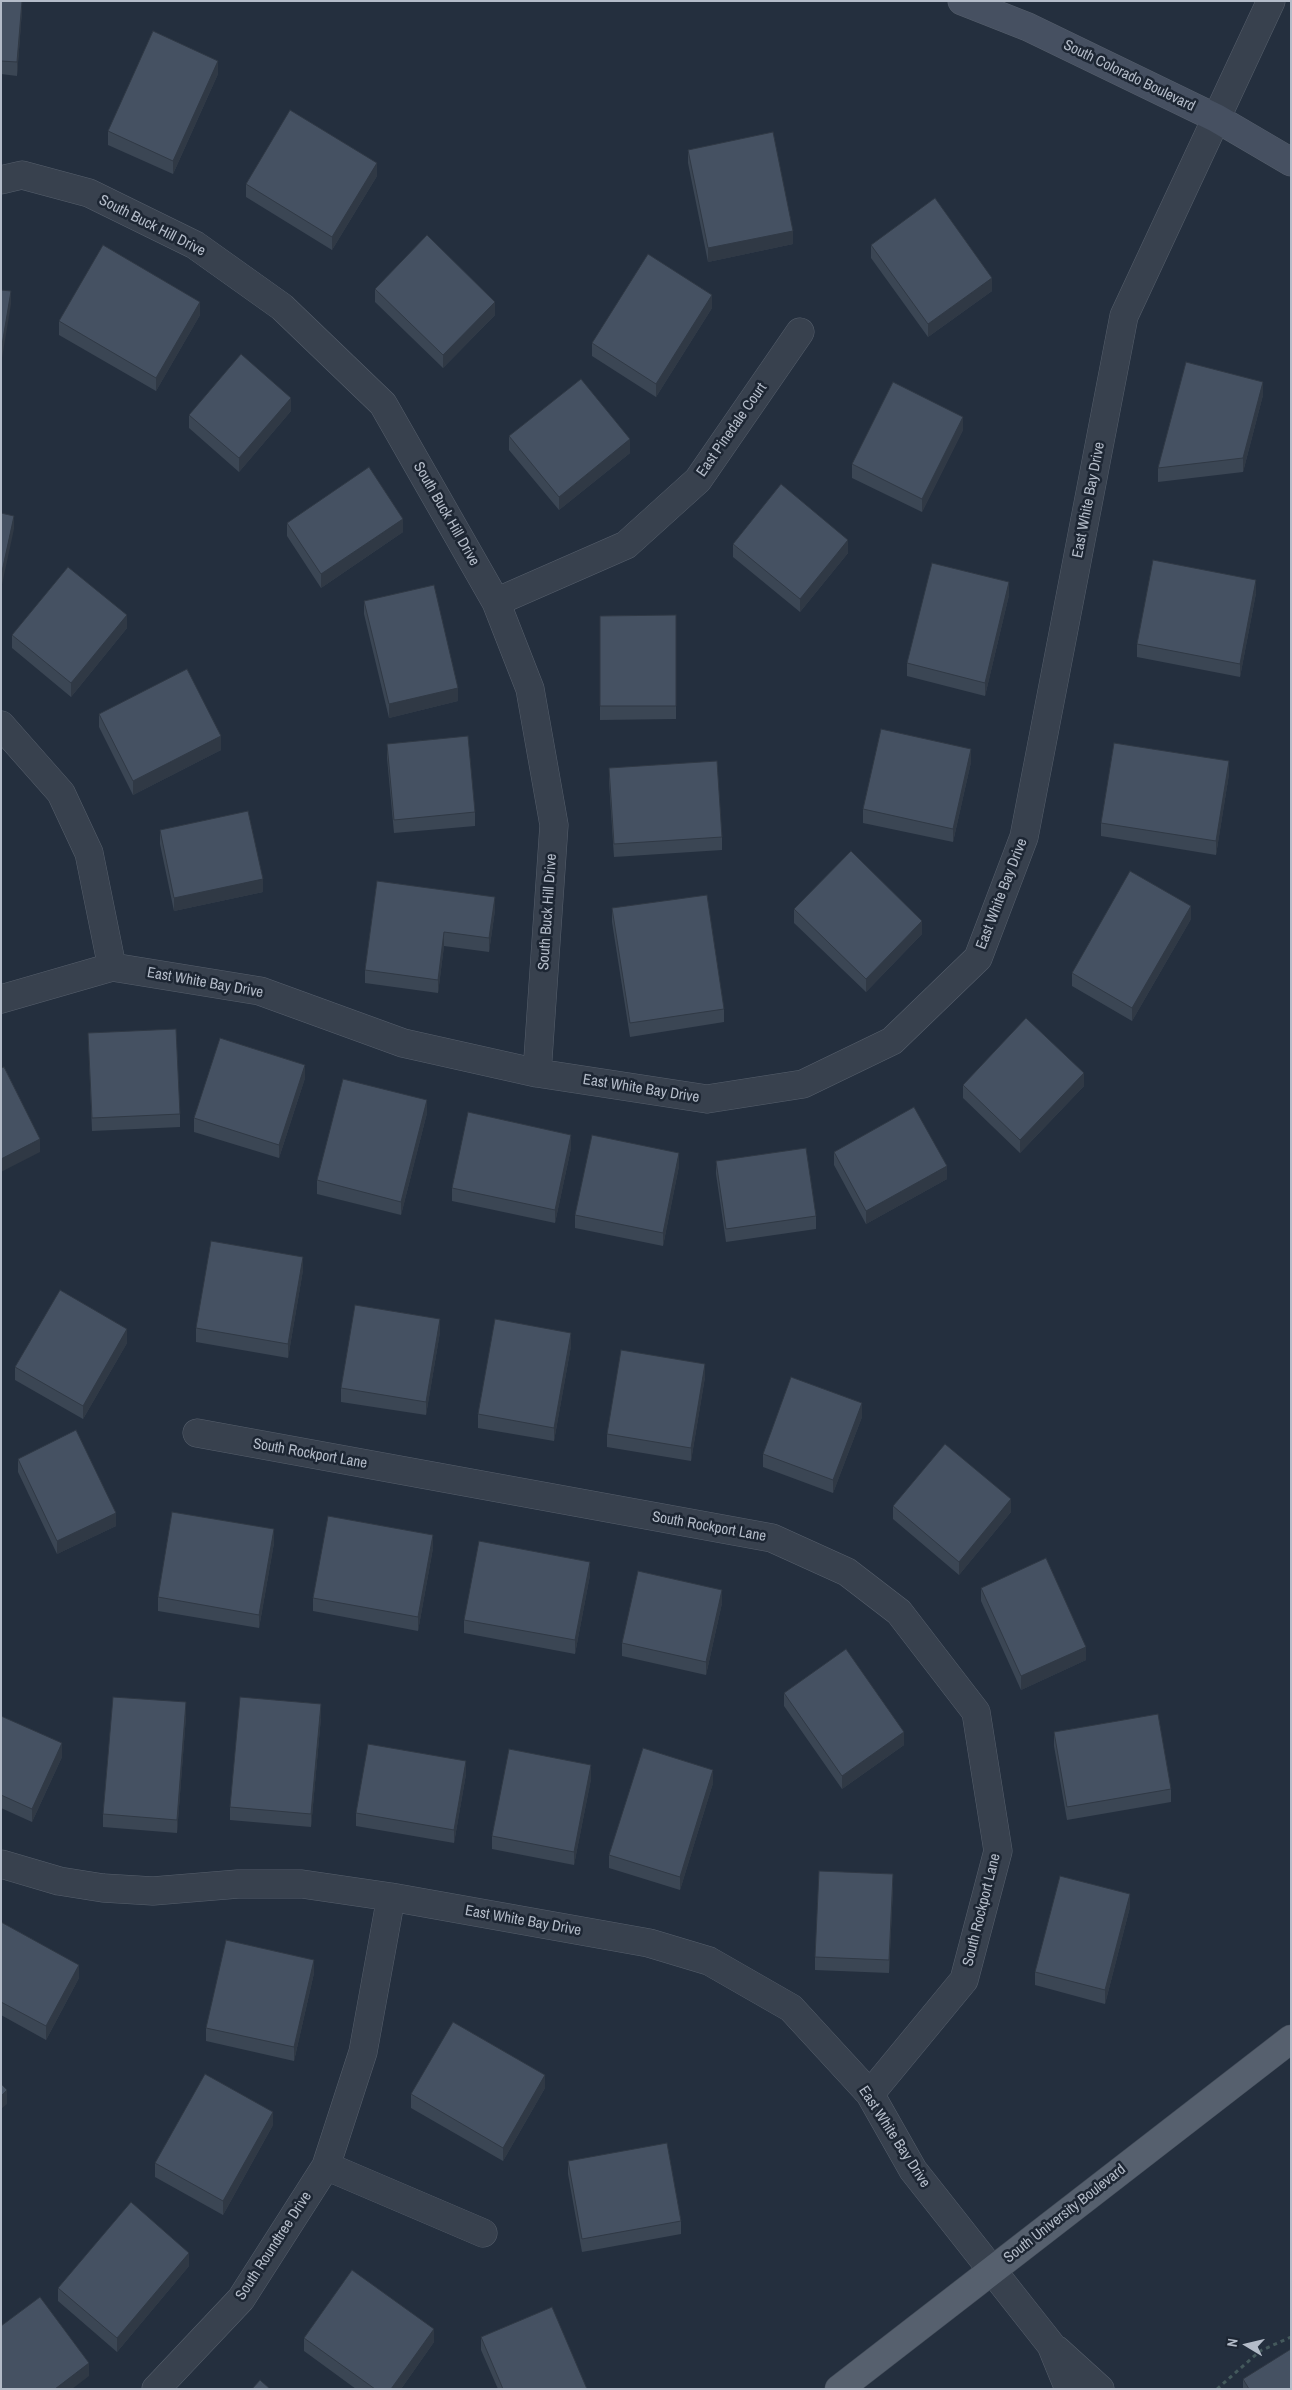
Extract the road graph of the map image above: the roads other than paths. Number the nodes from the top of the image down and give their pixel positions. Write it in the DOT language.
graph roads {
  1 [pos="962,1"];
  2 [pos="1271,1"];
  3 [pos="1216,118"];
  4 [pos="1291,162"];
  5 [pos="1,180"];
  6 [pos="800,332"];
  7 [pos="496,602"];
  8 [pos="1,725"];
  9 [pos="112,967"];
  10 [pos="1,1000"];
  11 [pos="538,1073"];
  12 [pos="197,1434"];
  13 [pos="1,1864"];
  14 [pos="391,1896"];
  15 [pos="1291,2039"];
  16 [pos="870,2094"];
  17 [pos="326,2166"];
  18 [pos="483,2233"];
  19 [pos="992,2270"];
  20 [pos="1051,2345"];
  21 [pos="156,2389"];
  22 [pos="840,2389"];
  23 [pos="1070,2389"];
  24 [pos="1100,2389"];
  1 -- 3 [label="main road, South Colorado Boulevard"];
  2 -- 3 [label="street, East White Bay Drive"];
  3 -- 4 [label="main road, South Colorado Boulevard"];
  3 -- 11 [label="street, East White Bay Drive"];
  5 -- 7 [label="street, South Buck Hill Drive"];
  6 -- 7 [label="street, East Pinedale Court"];
  7 -- 11 [label="street, South Buck Hill Drive"];
  8 -- 9 [label="street"];
  9 -- 10 [label="street, East White Bay Drive"];
  9 -- 11 [label="street, East White Bay Drive"];
  12 -- 16 [label="street, South Rockport Lane"];
  13 -- 14 [label="street, East White Bay Drive"];
  14 -- 16 [label="street, East White Bay Drive"];
  14 -- 17 [label="street, South Roundtree Drive"];
  15 -- 19 [label="main road, South University Boulevard"];
  16 -- 19 [label="street, East White Bay Drive"];
  17 -- 18 [label="street"];
  17 -- 21 [label="street, South Roundtree Drive"];
  19 -- 20 [label="street, East White Bay Drive"];
  19 -- 22 [label="main road, South University Boulevard"];
  20 -- 23 [label="street"];
  20 -- 24 [label="street"];
}
